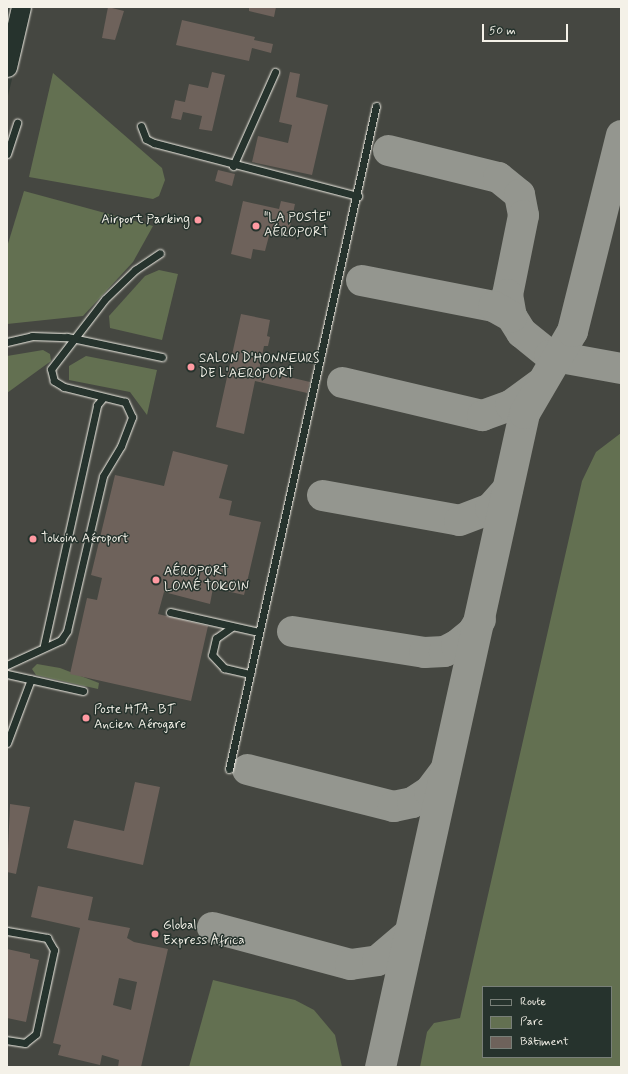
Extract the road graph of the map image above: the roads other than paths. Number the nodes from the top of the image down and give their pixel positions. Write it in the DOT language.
graph roads {
  1 [pos="21,7"];
  2 [pos="7,67"];
  3 [pos="275,72"];
  4 [pos="376,106"];
  5 [pos="17,123"];
  6 [pos="141,126"];
  7 [pos="7,154"];
  8 [pos="234,166"];
  9 [pos="358,196"];
  10 [pos="160,253"];
  11 [pos="76,338"];
  12 [pos="7,342"];
  13 [pos="162,357"];
  14 [pos="102,399"];
  15 [pos="170,612"];
  16 [pos="232,627"];
  17 [pos="259,632"];
  18 [pos="44,646"];
  19 [pos="7,665"];
  20 [pos="7,674"];
  21 [pos="250,674"];
  22 [pos="31,679"];
  23 [pos="83,691"];
  24 [pos="7,743"];
  25 [pos="229,769"];
  26 [pos="7,931"];
  27 [pos="7,1040"];
  1 -- 2 [label="main road"];
  3 -- 8 [label="lane"];
  4 -- 9 [label="lane"];
  5 -- 7 [label="lane"];
  6 -- 8 [label="lane"];
  8 -- 9 [label="lane"];
  9 -- 17 [label="lane"];
  10 -- 11 [label="lane"];
  11 -- 12 [label="lane"];
  11 -- 13 [label="lane"];
  11 -- 14 [label="lane"];
  14 -- 18 [label="lane"];
  14 -- 18 [label="lane"];
  15 -- 16 [label="lane"];
  16 -- 17 [label="lane"];
  16 -- 21 [label="lane"];
  17 -- 21 [label="lane"];
  18 -- 19 [label="lane"];
  20 -- 22 [label="lane"];
  21 -- 25 [label="lane"];
  22 -- 23 [label="lane"];
  22 -- 24 [label="lane"];
  26 -- 27 [label="lane"];
}
